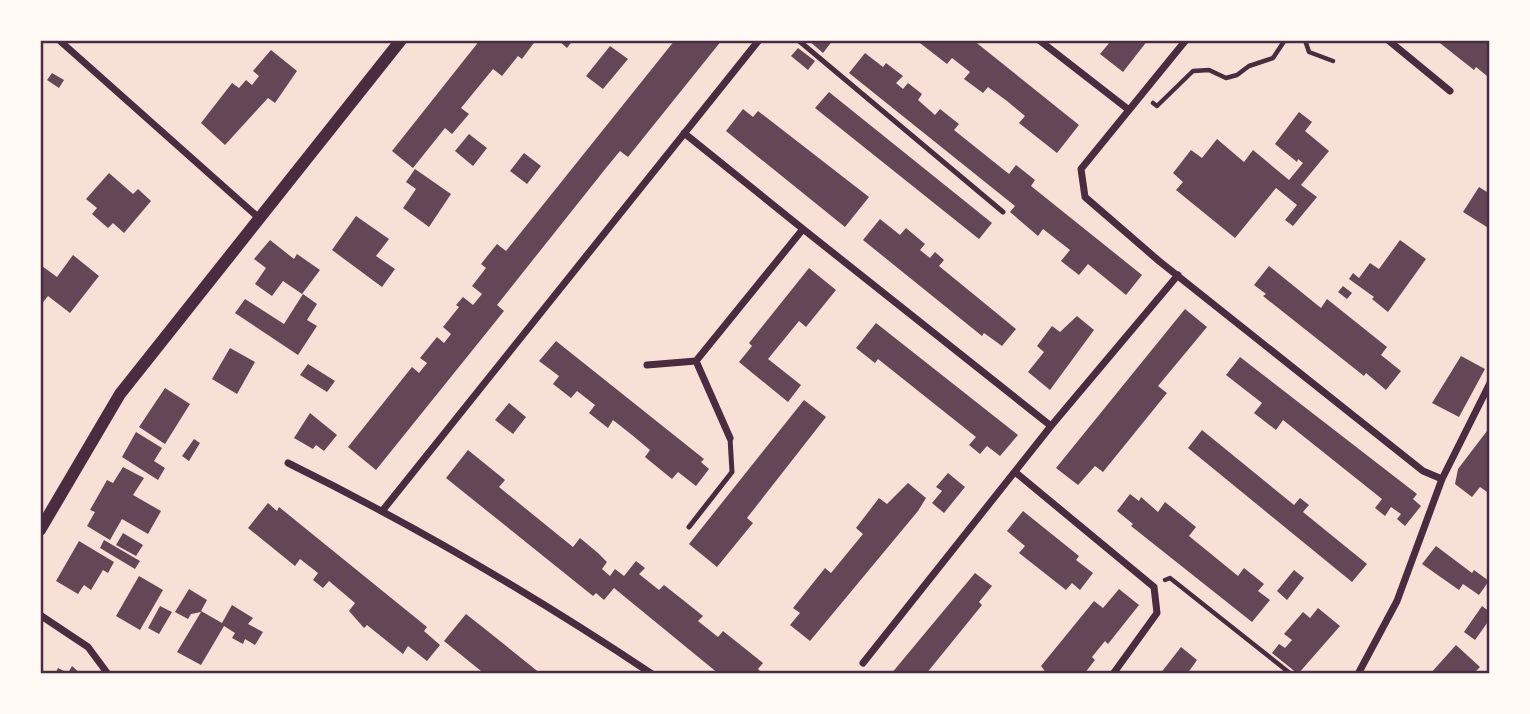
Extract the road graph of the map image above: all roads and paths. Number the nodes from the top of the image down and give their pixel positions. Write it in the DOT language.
graph roads {
  1 [pos="59,40"];
  2 [pos="401,40"];
  3 [pos="759,40"];
  4 [pos="798,40"];
  5 [pos="1039,40"];
  6 [pos="1186,40"];
  7 [pos="1285,40"];
  8 [pos="1305,40"];
  9 [pos="1388,40"];
  10 [pos="1333,61"];
  11 [pos="1450,90"];
  12 [pos="1141,96"];
  13 [pos="1129,110"];
  14 [pos="684,133"];
  15 [pos="1003,212"];
  16 [pos="258,218"];
  17 [pos="803,229"];
  18 [pos="1178,275"];
  19 [pos="696,362"];
  20 [pos="647,365"];
  21 [pos="1490,383"];
  22 [pos="1051,426"];
  23 [pos="730,438"];
  24 [pos="288,463"];
  25 [pos="1015,472"];
  26 [pos="1442,479"];
  27 [pos="383,510"];
  28 [pos="688,527"];
  29 [pos="40,530"];
  30 [pos="1154,587"];
  31 [pos="40,615"];
  32 [pos="863,663"];
  33 [pos="108,674"];
  34 [pos="652,674"];
  35 [pos="1113,674"];
  36 [pos="1291,674"];
  37 [pos="1358,674"];
  1 -- 16 [label="street"];
  2 -- 16 [label="street"];
  3 -- 14 [label="street"];
  4 -- 15 [label="lane"];
  5 -- 13 [label="street"];
  6 -- 12 [label="street"];
  7 -- 12 [label="path"];
  8 -- 10 [label="path"];
  9 -- 11 [label="street"];
  12 -- 13 [label="street"];
  13 -- 18 [label="street"];
  14 -- 17 [label="street"];
  14 -- 27 [label="street"];
  16 -- 29 [label="street"];
  17 -- 19 [label="street"];
  17 -- 22 [label="street"];
  18 -- 22 [label="street"];
  18 -- 26 [label="street"];
  19 -- 20 [label="street"];
  19 -- 23 [label="street"];
  21 -- 26 [label="street"];
  22 -- 25 [label="street"];
  23 -- 28 [label="lane"];
  24 -- 27 [label="street"];
  25 -- 30 [label="street"];
  25 -- 32 [label="street"];
  26 -- 37 [label="street"];
  27 -- 34 [label="street"];
  30 -- 35 [label="street"];
  30 -- 36 [label="path"];
  31 -- 33 [label="street"];
}
